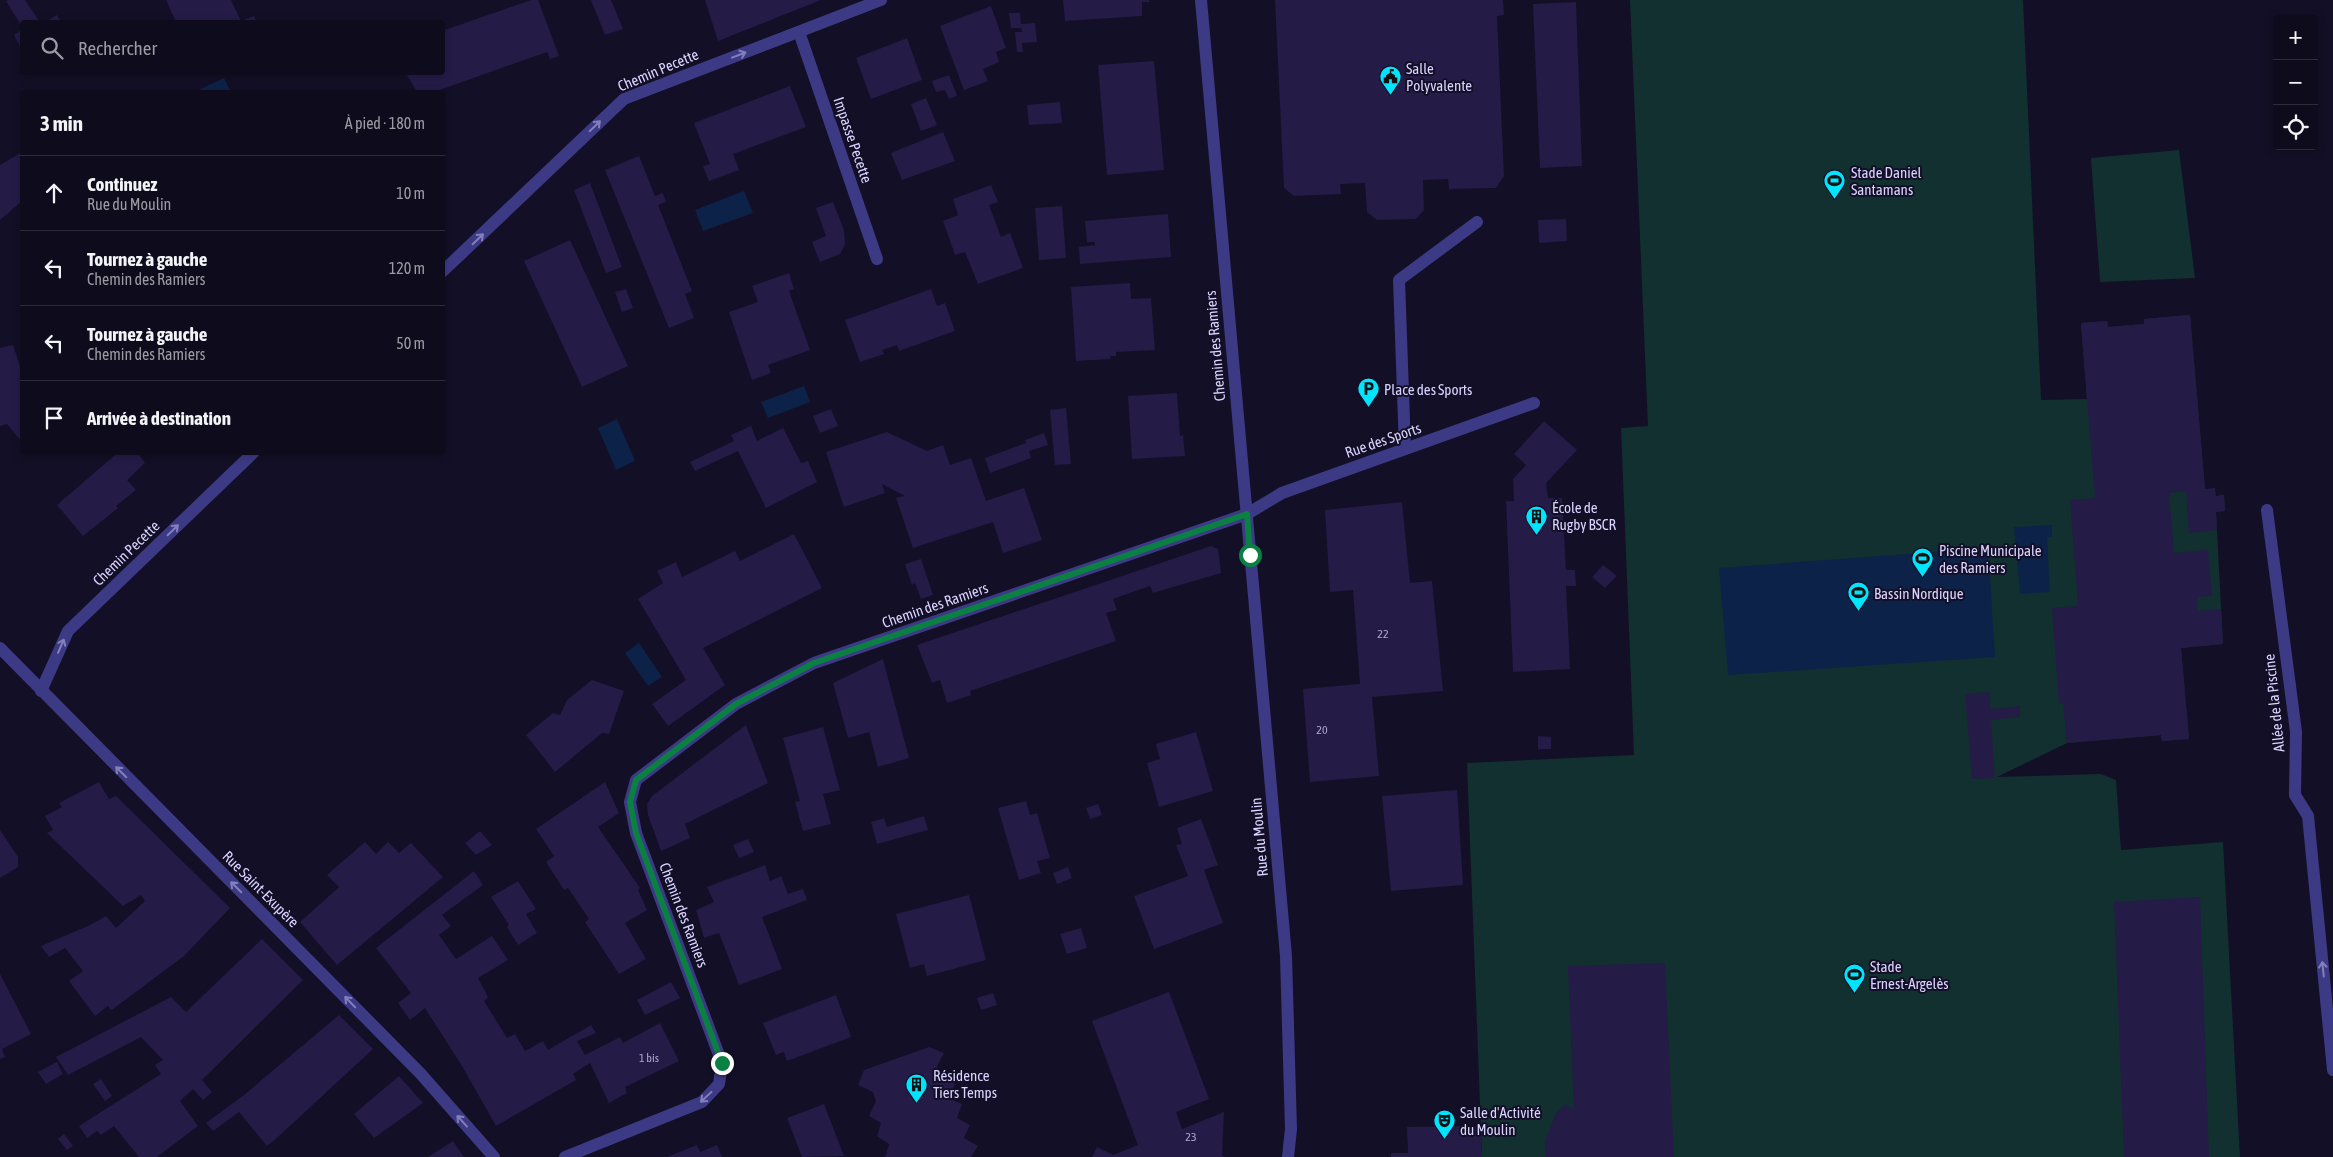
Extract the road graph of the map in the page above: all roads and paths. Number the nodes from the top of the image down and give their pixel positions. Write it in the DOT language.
graph roads {
  1 [pos="881,0"];
  2 [pos="1201,0"];
  3 [pos="799,32"];
  4 [pos="1477,222"];
  5 [pos="877,258"];
  6 [pos="445,269"];
  7 [pos="1534,403"];
  8 [pos="1405,449"];
  9 [pos="251,455"];
  10 [pos="2267,510"];
  11 [pos="1247,514"];
  12 [pos="0,648"];
  13 [pos="41,691"];
  14 [pos="2333,1070"];
  15 [pos="494,1157"];
  16 [pos="565,1157"];
  17 [pos="1288,1157"];
  1 -- 3 [label="street, Chemin Pecette"];
  2 -- 11 [label="street, Chemin des Ramiers"];
  3 -- 5 [label="street, Impasse Pecette"];
  6 -- 3 [label="street, Chemin Pecette, one-way"];
  4 -- 8 [label="street"];
  7 -- 8 [label="street, Rue des Sports"];
  8 -- 11 [label="street, Rue des Sports"];
  13 -- 9 [label="street, Chemin Pecette, one-way"];
  14 -- 10 [label="street, Allée de la Piscine, one-way"];
  11 -- 16 [label="street, Chemin des Ramiers, one-way"];
  11 -- 17 [label="street, Rue du Moulin"];
  12 -- 13 [label="street, Rue Saint-Exupère"];
  15 -- 13 [label="street, Rue Saint-Exupère, one-way"];
}
